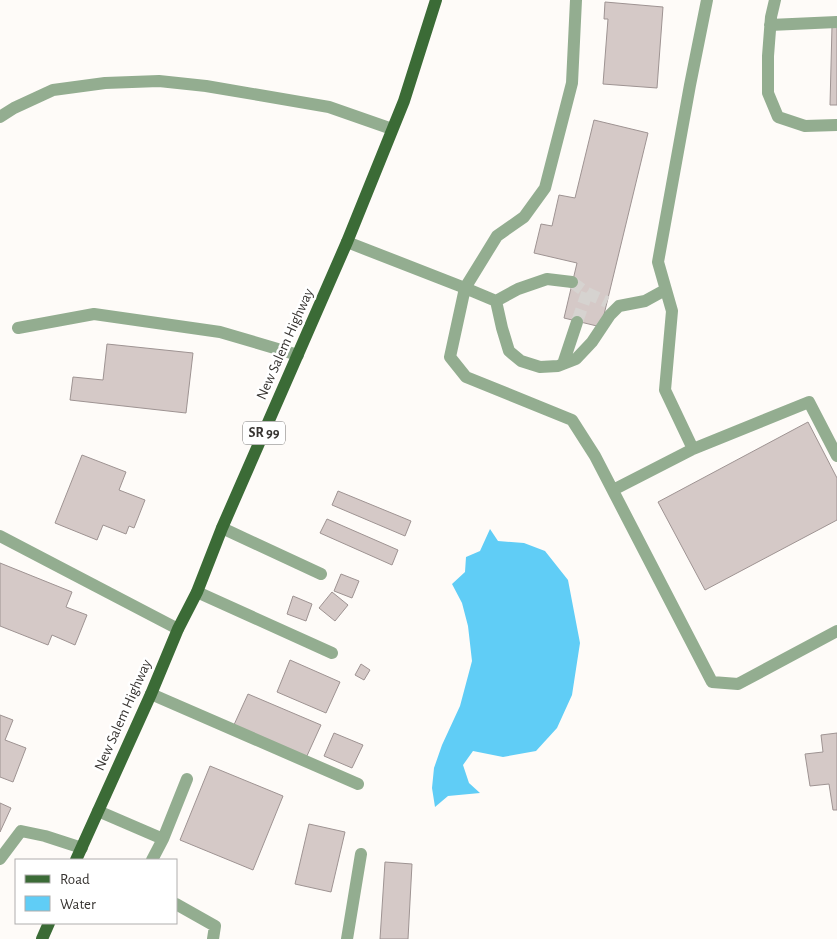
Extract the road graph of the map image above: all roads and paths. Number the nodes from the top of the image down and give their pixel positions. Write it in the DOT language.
graph roads {
  1 [pos="436,0"];
  2 [pos="576,0"];
  3 [pos="707,0"];
  4 [pos="775,0"];
  5 [pos="837,22"];
  6 [pos="770,25"];
  7 [pos="0,117"];
  8 [pos="837,125"];
  9 [pos="392,129"];
  10 [pos="347,242"];
  11 [pos="572,282"];
  12 [pos="465,288"];
  13 [pos="666,290"];
  14 [pos="496,301"];
  15 [pos="577,322"];
  16 [pos="18,328"];
  17 [pos="298,355"];
  18 [pos="563,364"];
  19 [pos="693,449"];
  20 [pos="837,456"];
  21 [pos="613,490"];
  22 [pos="222,528"];
  23 [pos="0,536"];
  24 [pos="321,574"];
  25 [pos="196,592"];
  26 [pos="178,629"];
  27 [pos="837,630"];
  28 [pos="332,652"];
  29 [pos="151,694"];
  30 [pos="187,779"];
  31 [pos="358,784"];
  32 [pos="98,811"];
  33 [pos="163,839"];
  34 [pos="82,848"];
  35 [pos="361,854"];
  36 [pos="0,859"];
  37 [pos="76,859"];
  38 [pos="153,859"];
  39 [pos="178,905"];
  40 [pos="49,924"];
  41 [pos="42,939"];
  42 [pos="213,939"];
  43 [pos="347,939"];
  1 -- 9 [label="main road, New Salem Highway / SR 99"];
  2 -- 12 [label="lane"];
  3 -- 13 [label="lane"];
  4 -- 6 [label="lane"];
  5 -- 6 [label="lane"];
  6 -- 8 [label="lane"];
  7 -- 9 [label="lane"];
  9 -- 10 [label="main road, New Salem Highway / SR 99"];
  10 -- 12 [label="lane"];
  10 -- 17 [label="main road, New Salem Highway / SR 99"];
  11 -- 14 [label="lane"];
  12 -- 14 [label="lane"];
  12 -- 21 [label="lane"];
  13 -- 18 [label="lane"];
  13 -- 19 [label="lane"];
  14 -- 18 [label="lane"];
  15 -- 18 [label="lane"];
  16 -- 17 [label="lane"];
  17 -- 22 [label="main road, New Salem Highway / SR 99"];
  19 -- 20 [label="lane"];
  19 -- 21 [label="lane"];
  21 -- 27 [label="lane"];
  22 -- 24 [label="lane"];
  22 -- 25 [label="main road, New Salem Highway / SR 99"];
  23 -- 26 [label="lane"];
  25 -- 26 [label="main road, New Salem Highway / SR 99"];
  25 -- 28 [label="lane"];
  26 -- 29 [label="main road, New Salem Highway / SR 99"];
  29 -- 31 [label="lane"];
  29 -- 32 [label="main road, New Salem Highway / SR 99"];
  30 -- 33 [label="lane"];
  32 -- 33 [label="lane"];
  32 -- 34 [label="main road, New Salem Highway / SR 99"];
  33 -- 38 [label="lane"];
  34 -- 36 [label="lane"];
  34 -- 37 [label="main road, New Salem Highway / SR 99"];
  35 -- 43 [label="lane"];
  39 -- 42 [label="lane"];
  40 -- 41 [label="main road"];
}
